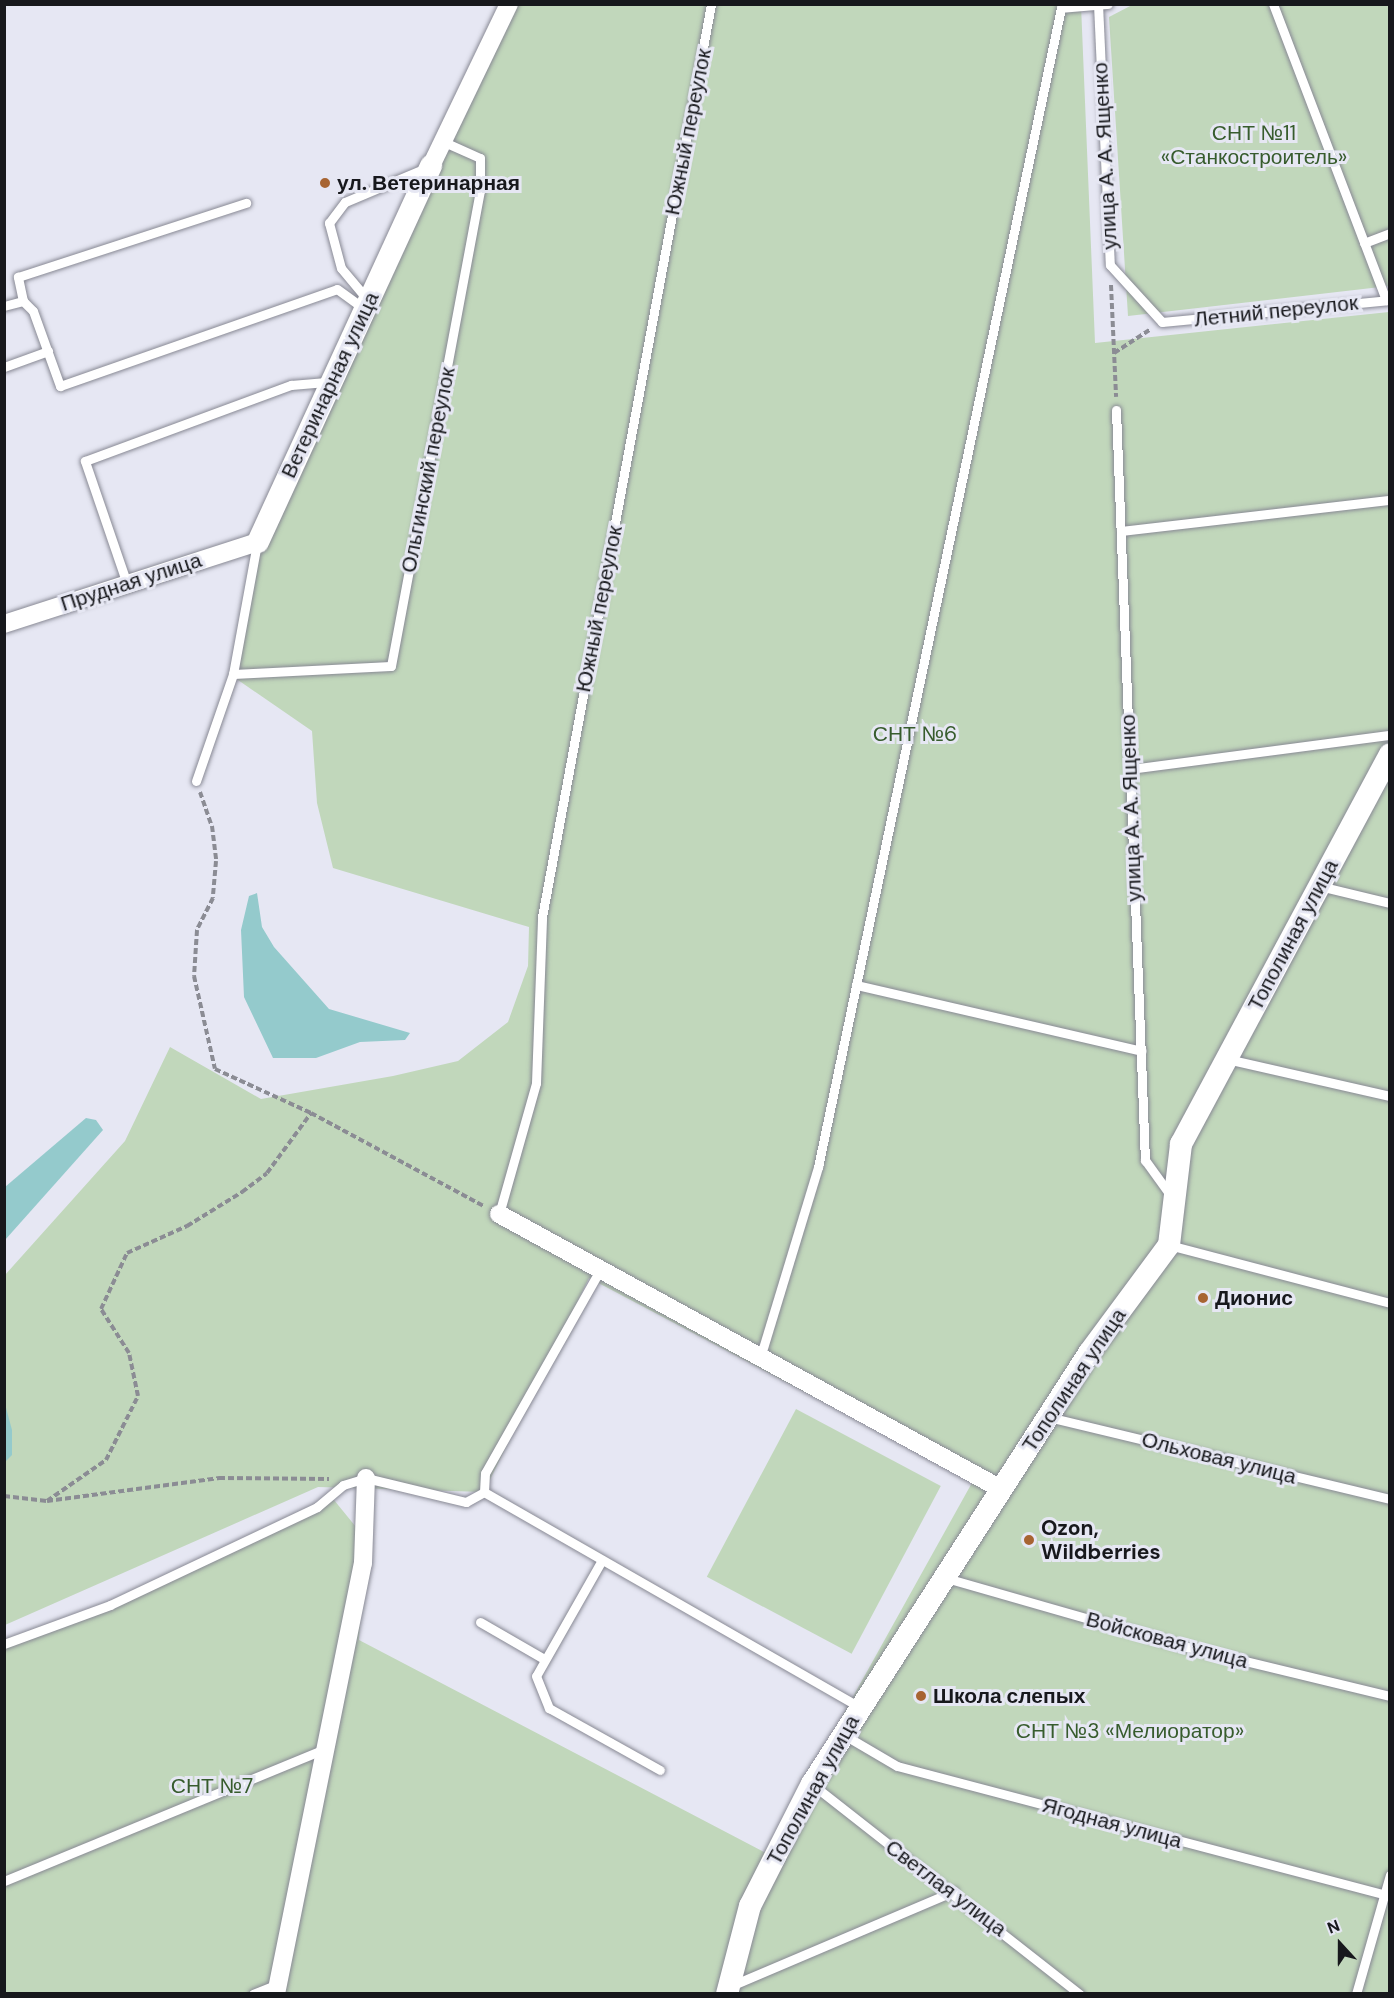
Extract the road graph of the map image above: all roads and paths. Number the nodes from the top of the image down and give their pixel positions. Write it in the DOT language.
graph roads {
  1 [pos="509,4"];
  2 [pos="711,4"];
  3 [pos="1108,4"];
  4 [pos="1273,4"];
  5 [pos="1098,7"];
  6 [pos="442,141"];
  7 [pos="430,166"];
  8 [pos="246,203"];
  9 [pos="1389,233"];
  10 [pos="1364,243"];
  11 [pos="1110,264"];
  12 [pos="1388,300"];
  13 [pos="23,301"];
  14 [pos="367,305"];
  15 [pos="4,306"];
  16 [pos="1162,322"];
  17 [pos="48,351"];
  18 [pos="1114,353"];
  19 [pos="4,367"];
  20 [pos="332,381"];
  21 [pos="1116,410"];
  22 [pos="1389,500"];
  23 [pos="1121,531"];
  24 [pos="258,542"];
  25 [pos="126,581"];
  26 [pos="4,624"];
  27 [pos="233,674"];
  28 [pos="1389,735"];
  29 [pos="1389,754"];
  30 [pos="1130,769"];
  31 [pos="196,781"];
  32 [pos="1319,886"];
  33 [pos="1389,903"];
  34 [pos="856,985"];
  35 [pos="1141,1051"];
  36 [pos="1227,1059"];
  37 [pos="1389,1096"];
  38 [pos="311,1113"];
  39 [pos="1173,1198"];
  40 [pos="499,1214"];
  41 [pos="1169,1245"];
  42 [pos="600,1270"];
  43 [pos="1389,1303"];
  44 [pos="760,1359"];
  45 [pos="1048,1417"];
  46 [pos="366,1478"];
  47 [pos="333,1479"];
  48 [pos="1001,1489"];
  49 [pos="484,1492"];
  50 [pos="4,1496"];
  51 [pos="1389,1499"];
  52 [pos="47,1501"];
  53 [pos="602,1560"];
  54 [pos="946,1578"];
  55 [pos="480,1622"];
  56 [pos="4,1644"];
  57 [pos="544,1659"];
  58 [pos="1389,1696"];
  59 [pos="860,1707"];
  60 [pos="842,1734"];
  61 [pos="329,1746"];
  62 [pos="660,1770"];
  63 [pos="812,1784"];
  64 [pos="1389,1875"];
  65 [pos="4,1881"];
  66 [pos="954,1891"];
  67 [pos="1387,1895"];
  68 [pos="277,1989"];
  69 [pos="723,1991"];
  70 [pos="253,1994"];
  71 [pos="1080,1994"];
  72 [pos="1356,1994"];
  1 -- 6 [label="street, Ветеринарная улица"];
  2 -- 40 [label="lane, Южный переулок"];
  3 -- 5 [label="lane"];
  4 -- 10 [label="lane"];
  5 -- 11 [label="lane, улица А. А. Ященко"];
  5 -- 34 [label="lane"];
  6 -- 7 [label="street, Ветеринарная улица"];
  6 -- 27 [label="lane, Ольгинский переулок"];
  7 -- 14 [label="street, Ветеринарная улица"];
  7 -- 14 [label="lane"];
  8 -- 13 [label="lane"];
  9 -- 10 [label="lane"];
  10 -- 12 [label="lane"];
  11 -- 16 [label="lane, улица А. А. Ященко"];
  11 -- 18 [label="path"];
  12 -- 16 [label="lane, Летний переулок"];
  13 -- 15 [label="lane"];
  13 -- 17 [label="lane"];
  14 -- 17 [label="lane"];
  14 -- 20 [label="street, Ветеринарная улица"];
  16 -- 18 [label="path"];
  17 -- 19 [label="lane"];
  18 -- 21 [label="path"];
  20 -- 24 [label="street, Ветеринарная улица"];
  20 -- 25 [label="lane"];
  21 -- 23 [label="lane, улица А. А. Ященко"];
  22 -- 23 [label="lane"];
  23 -- 30 [label="lane, улица А. А. Ященко"];
  24 -- 25 [label="street, Прудная улица"];
  24 -- 27 [label="lane, Ветеринарная улица"];
  25 -- 26 [label="street, Прудная улица"];
  27 -- 31 [label="lane, Ветеринарная улица"];
  28 -- 30 [label="lane"];
  29 -- 32 [label="street, Тополиная улица"];
  30 -- 35 [label="lane, улица А. А. Ященко"];
  31 -- 38 [label="path"];
  32 -- 33 [label="lane"];
  32 -- 36 [label="street, Тополиная улица"];
  34 -- 35 [label="lane"];
  34 -- 44 [label="lane"];
  35 -- 39 [label="lane, улица А. А. Ященко"];
  36 -- 37 [label="lane"];
  36 -- 39 [label="street, Тополиная улица"];
  38 -- 40 [label="path"];
  38 -- 52 [label="path"];
  39 -- 41 [label="street, Тополиная улица"];
  40 -- 42 [label="street"];
  41 -- 43 [label="lane"];
  41 -- 45 [label="street, Тополиная улица"];
  42 -- 44 [label="street"];
  42 -- 49 [label="lane"];
  44 -- 48 [label="street"];
  45 -- 48 [label="street, Тополиная улица"];
  45 -- 51 [label="lane, Ольховая улица"];
  46 -- 49 [label="lane"];
  46 -- 56 [label="lane"];
  46 -- 61 [label="street"];
  47 -- 52 [label="path"];
  48 -- 54 [label="street, Тополиная улица"];
  49 -- 53 [label="lane"];
  50 -- 52 [label="path"];
  53 -- 57 [label="lane"];
  53 -- 59 [label="lane"];
  54 -- 58 [label="lane, Войсковая улица"];
  54 -- 59 [label="street, Тополиная улица"];
  55 -- 57 [label="lane"];
  57 -- 62 [label="lane"];
  59 -- 60 [label="street, Тополиная улица"];
  60 -- 63 [label="street, Тополиная улица"];
  60 -- 67 [label="lane, Ягодная улица"];
  61 -- 65 [label="lane"];
  61 -- 68 [label="street"];
  63 -- 66 [label="lane, Светлая улица"];
  63 -- 69 [label="street, Тополиная улица"];
  64 -- 67 [label="lane"];
  66 -- 69 [label="lane"];
  66 -- 71 [label="lane, Светлая улица"];
  67 -- 72 [label="lane"];
  68 -- 70 [label="lane"];
}
